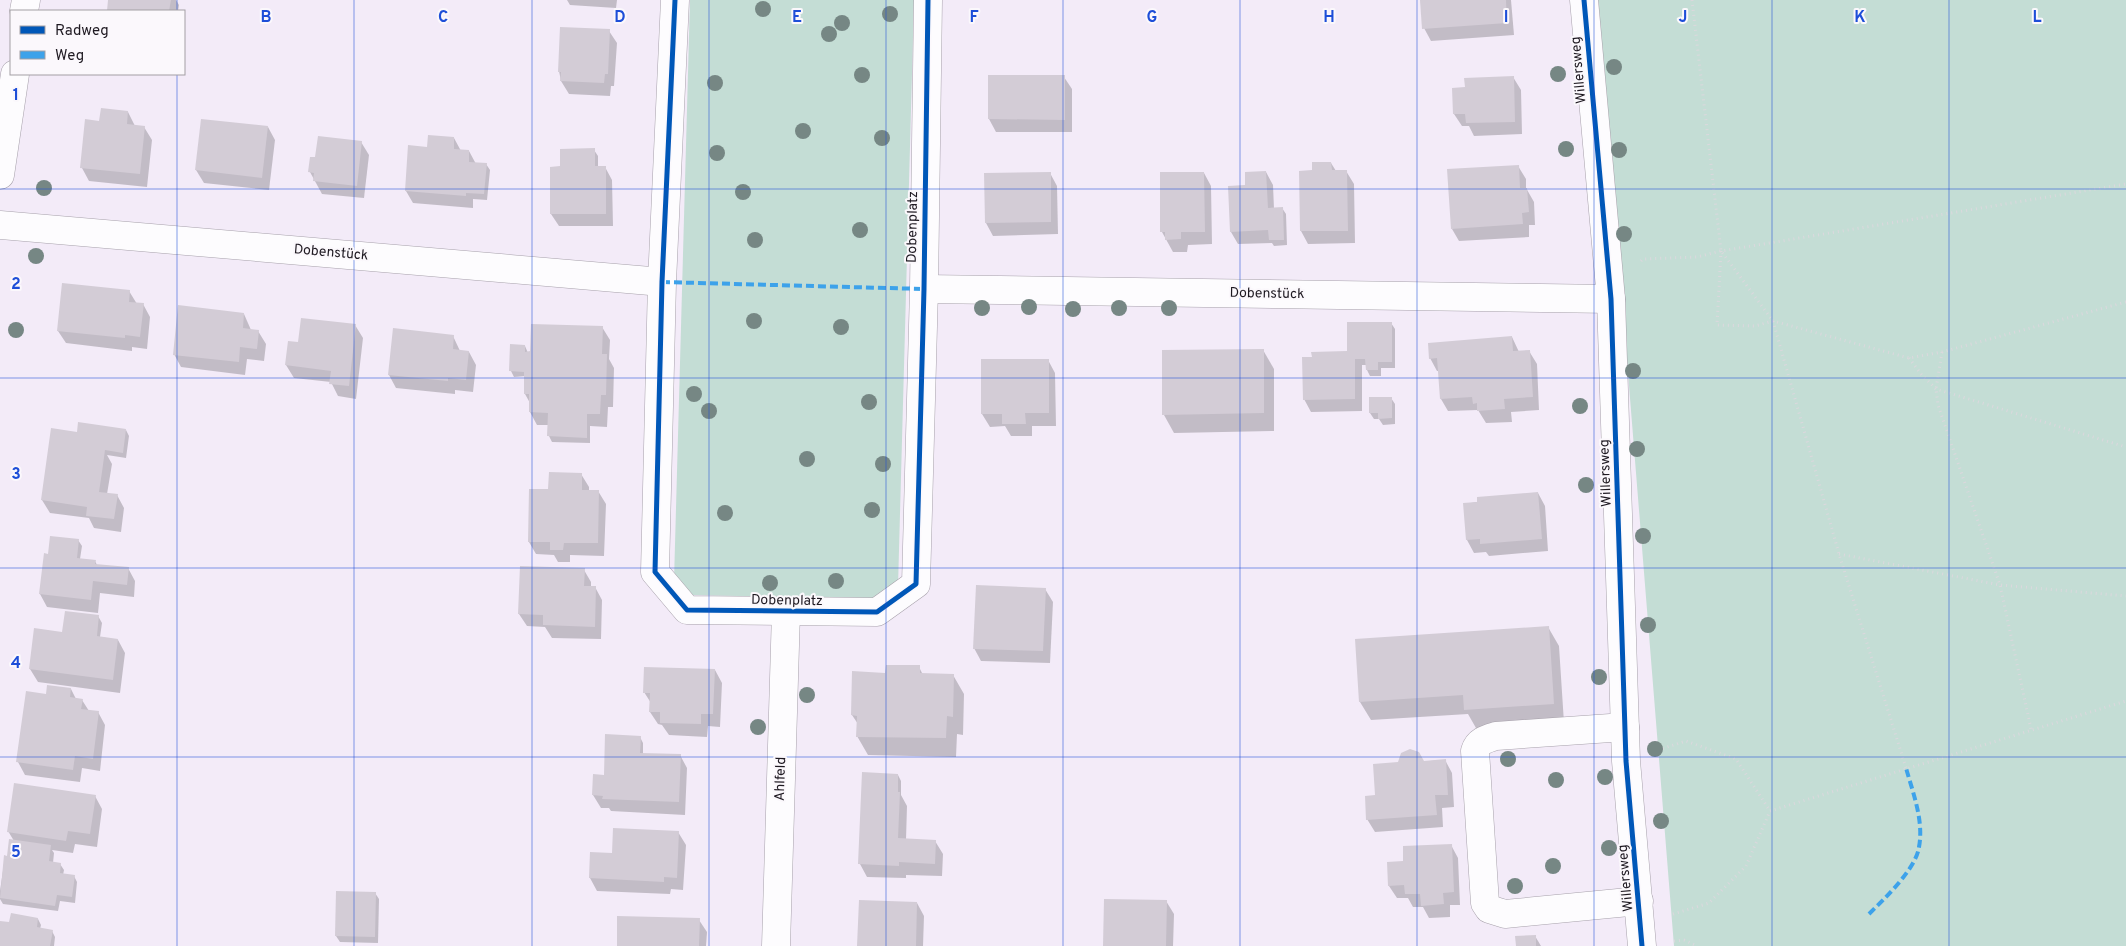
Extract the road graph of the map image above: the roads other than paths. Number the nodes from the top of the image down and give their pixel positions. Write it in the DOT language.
graph roads {
  1 [pos="675,0"];
  2 [pos="928,0"];
  3 [pos="1584,0"];
  4 [pos="15,75"];
  5 [pos="0,175"];
  6 [pos="0,225"];
  7 [pos="662,282"];
  8 [pos="924,289"];
  9 [pos="1611,299"];
  10 [pos="786,612"];
  11 [pos="1626,727"];
  12 [pos="1641,924"];
  13 [pos="776,946"];
  1 -- 7 [label="street, Dobenplatz"];
  2 -- 8 [label="street, Dobenplatz"];
  3 -- 9 [label="street, Willersweg"];
  4 -- 5 [label="street"];
  6 -- 7 [label="street, Dobenstück"];
  7 -- 10 [label="street, Dobenplatz"];
  8 -- 9 [label="street, Dobenstück"];
  8 -- 10 [label="street, Dobenplatz"];
  9 -- 11 [label="street, Willersweg"];
  10 -- 13 [label="street, Ahlfeld"];
  11 -- 12 [label="street, Willersweg"];
  11 -- 12 [label="street"];
}
